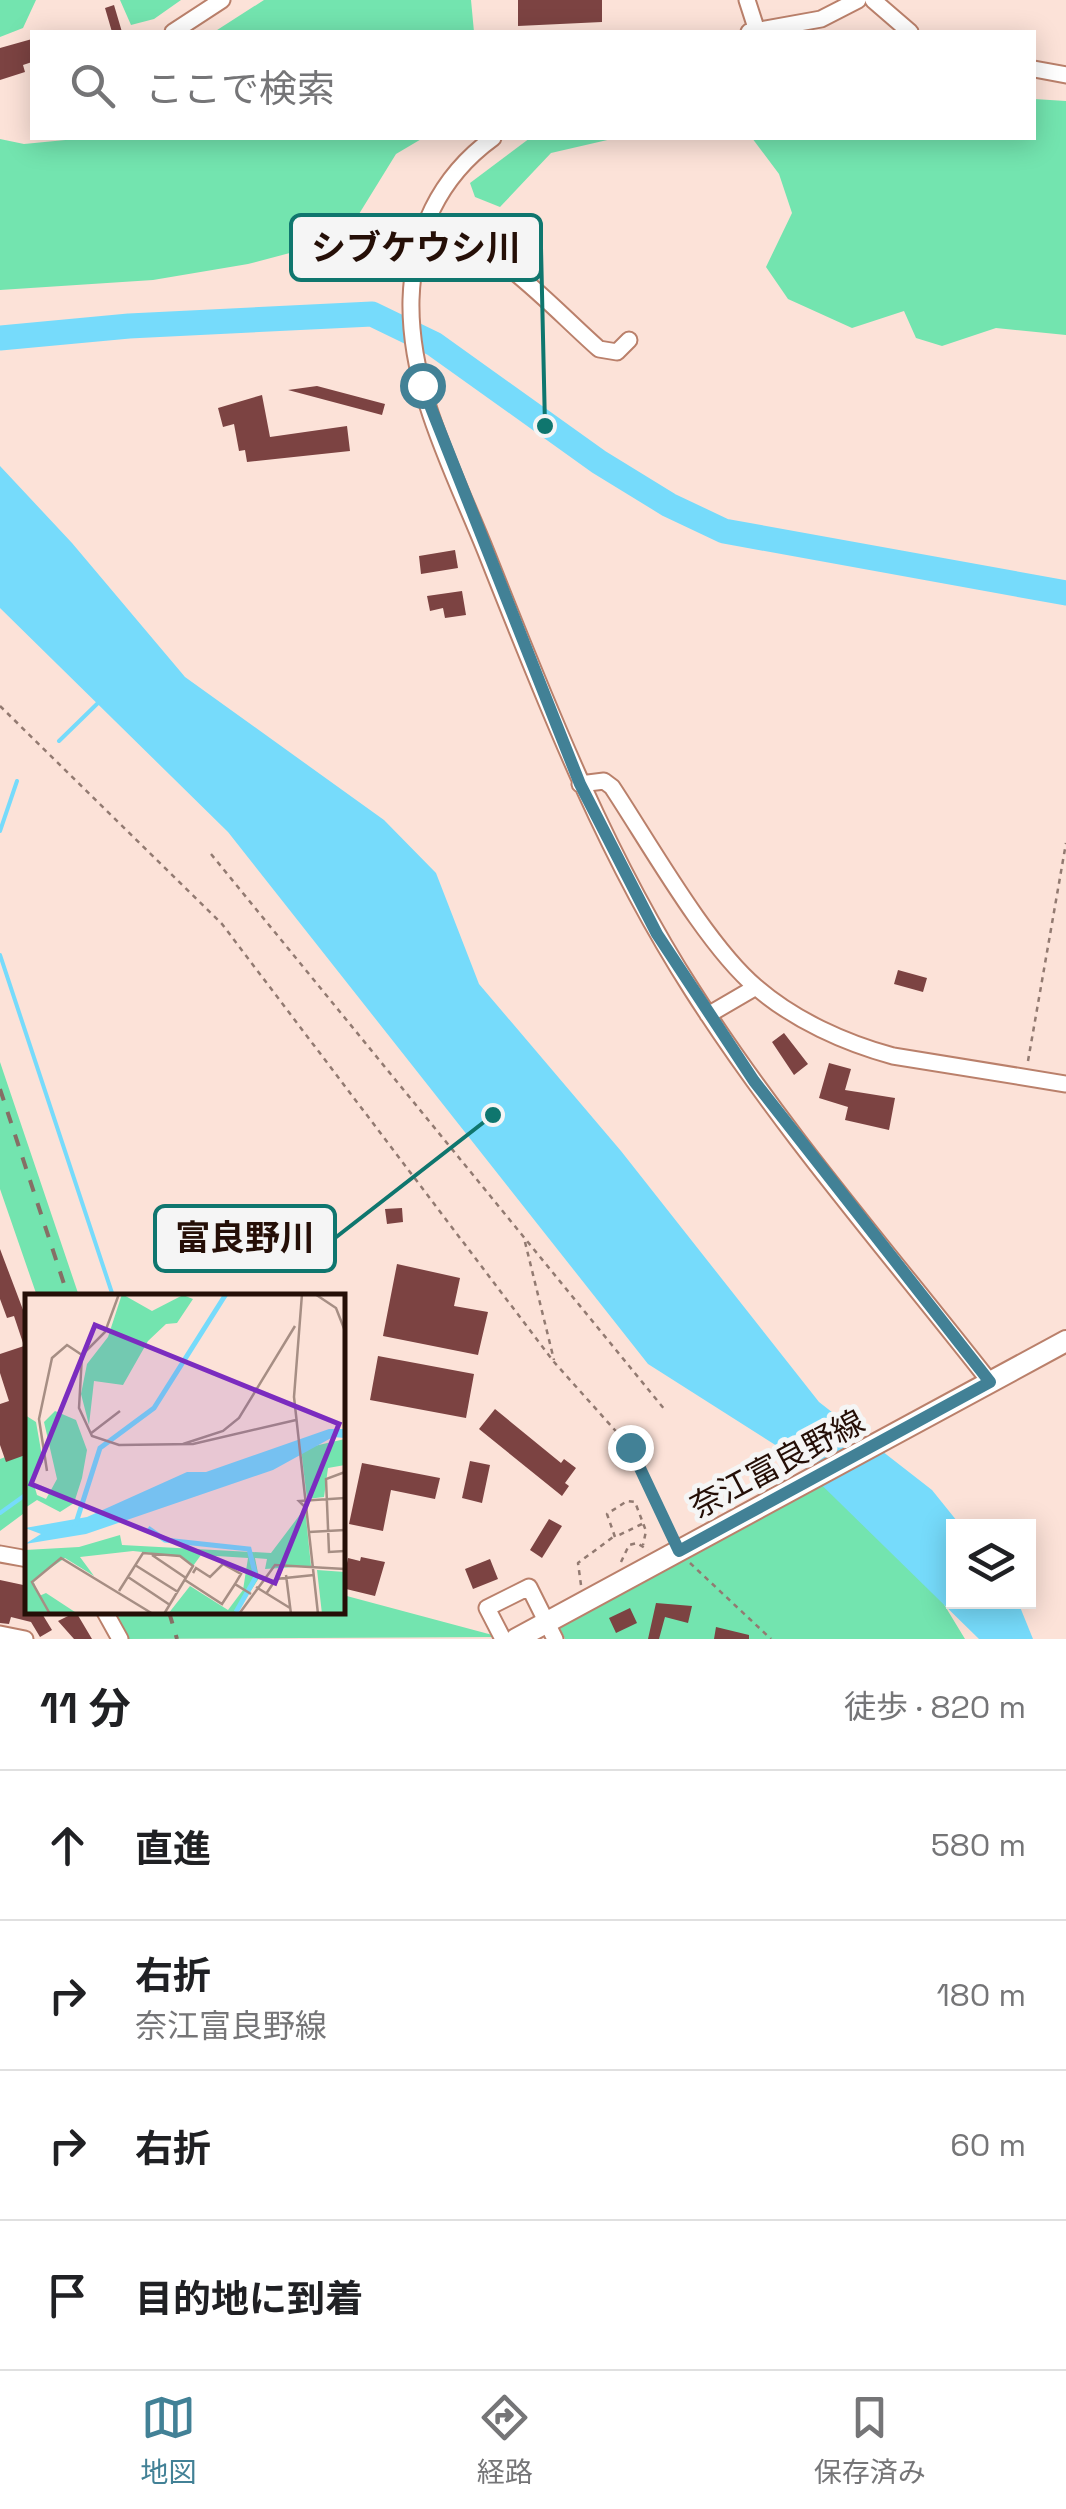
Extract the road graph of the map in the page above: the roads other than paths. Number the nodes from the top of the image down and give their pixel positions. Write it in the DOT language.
graph roads {
  1 [pos="222,0"];
  2 [pos="746,0"];
  3 [pos="858,0"];
  4 [pos="873,0"];
  5 [pos="176,30"];
  6 [pos="753,30"];
  7 [pos="763,30"];
  8 [pos="908,30"];
  9 [pos="1036,69"];
  10 [pos="1066,76"];
  11 [pos="490,140"];
  12 [pos="425,224"];
  13 [pos="630,340"];
  14 [pos="580,784"];
  15 [pos="756,987"];
  16 [pos="708,1015"];
  17 [pos="1066,1084"];
  18 [pos="1066,1341"];
  19 [pos="990,1382"];
  20 [pos="0,1554"];
  21 [pos="25,1558"];
  22 [pos="106,1614"];
  23 [pos="551,1631"];
  24 [pos="0,1634"];
  25 [pos="25,1639"];
  26 [pos="120,1639"];
  27 [pos="503,1639"];
  28 [pos="516,1639"];
  1 -- 5 [label="street"];
  2 -- 6 [label="street"];
  3 -- 7 [label="street"];
  4 -- 8 [label="street"];
  9 -- 10 [label="street"];
  11 -- 12 [label="street"];
  12 -- 13 [label="street"];
  12 -- 14 [label="street"];
  14 -- 15 [label="street"];
  14 -- 16 [label="street"];
  15 -- 16 [label="street"];
  15 -- 17 [label="street"];
  16 -- 19 [label="street"];
  18 -- 19 [label="main road, 奈江富良野線"];
  19 -- 23 [label="main road, 奈江富良野線"];
  20 -- 21 [label="street"];
  22 -- 26 [label="street"];
  23 -- 27 [label="street"];
  23 -- 28 [label="main road, 奈江富良野線"];
  24 -- 25 [label="street"];
}
